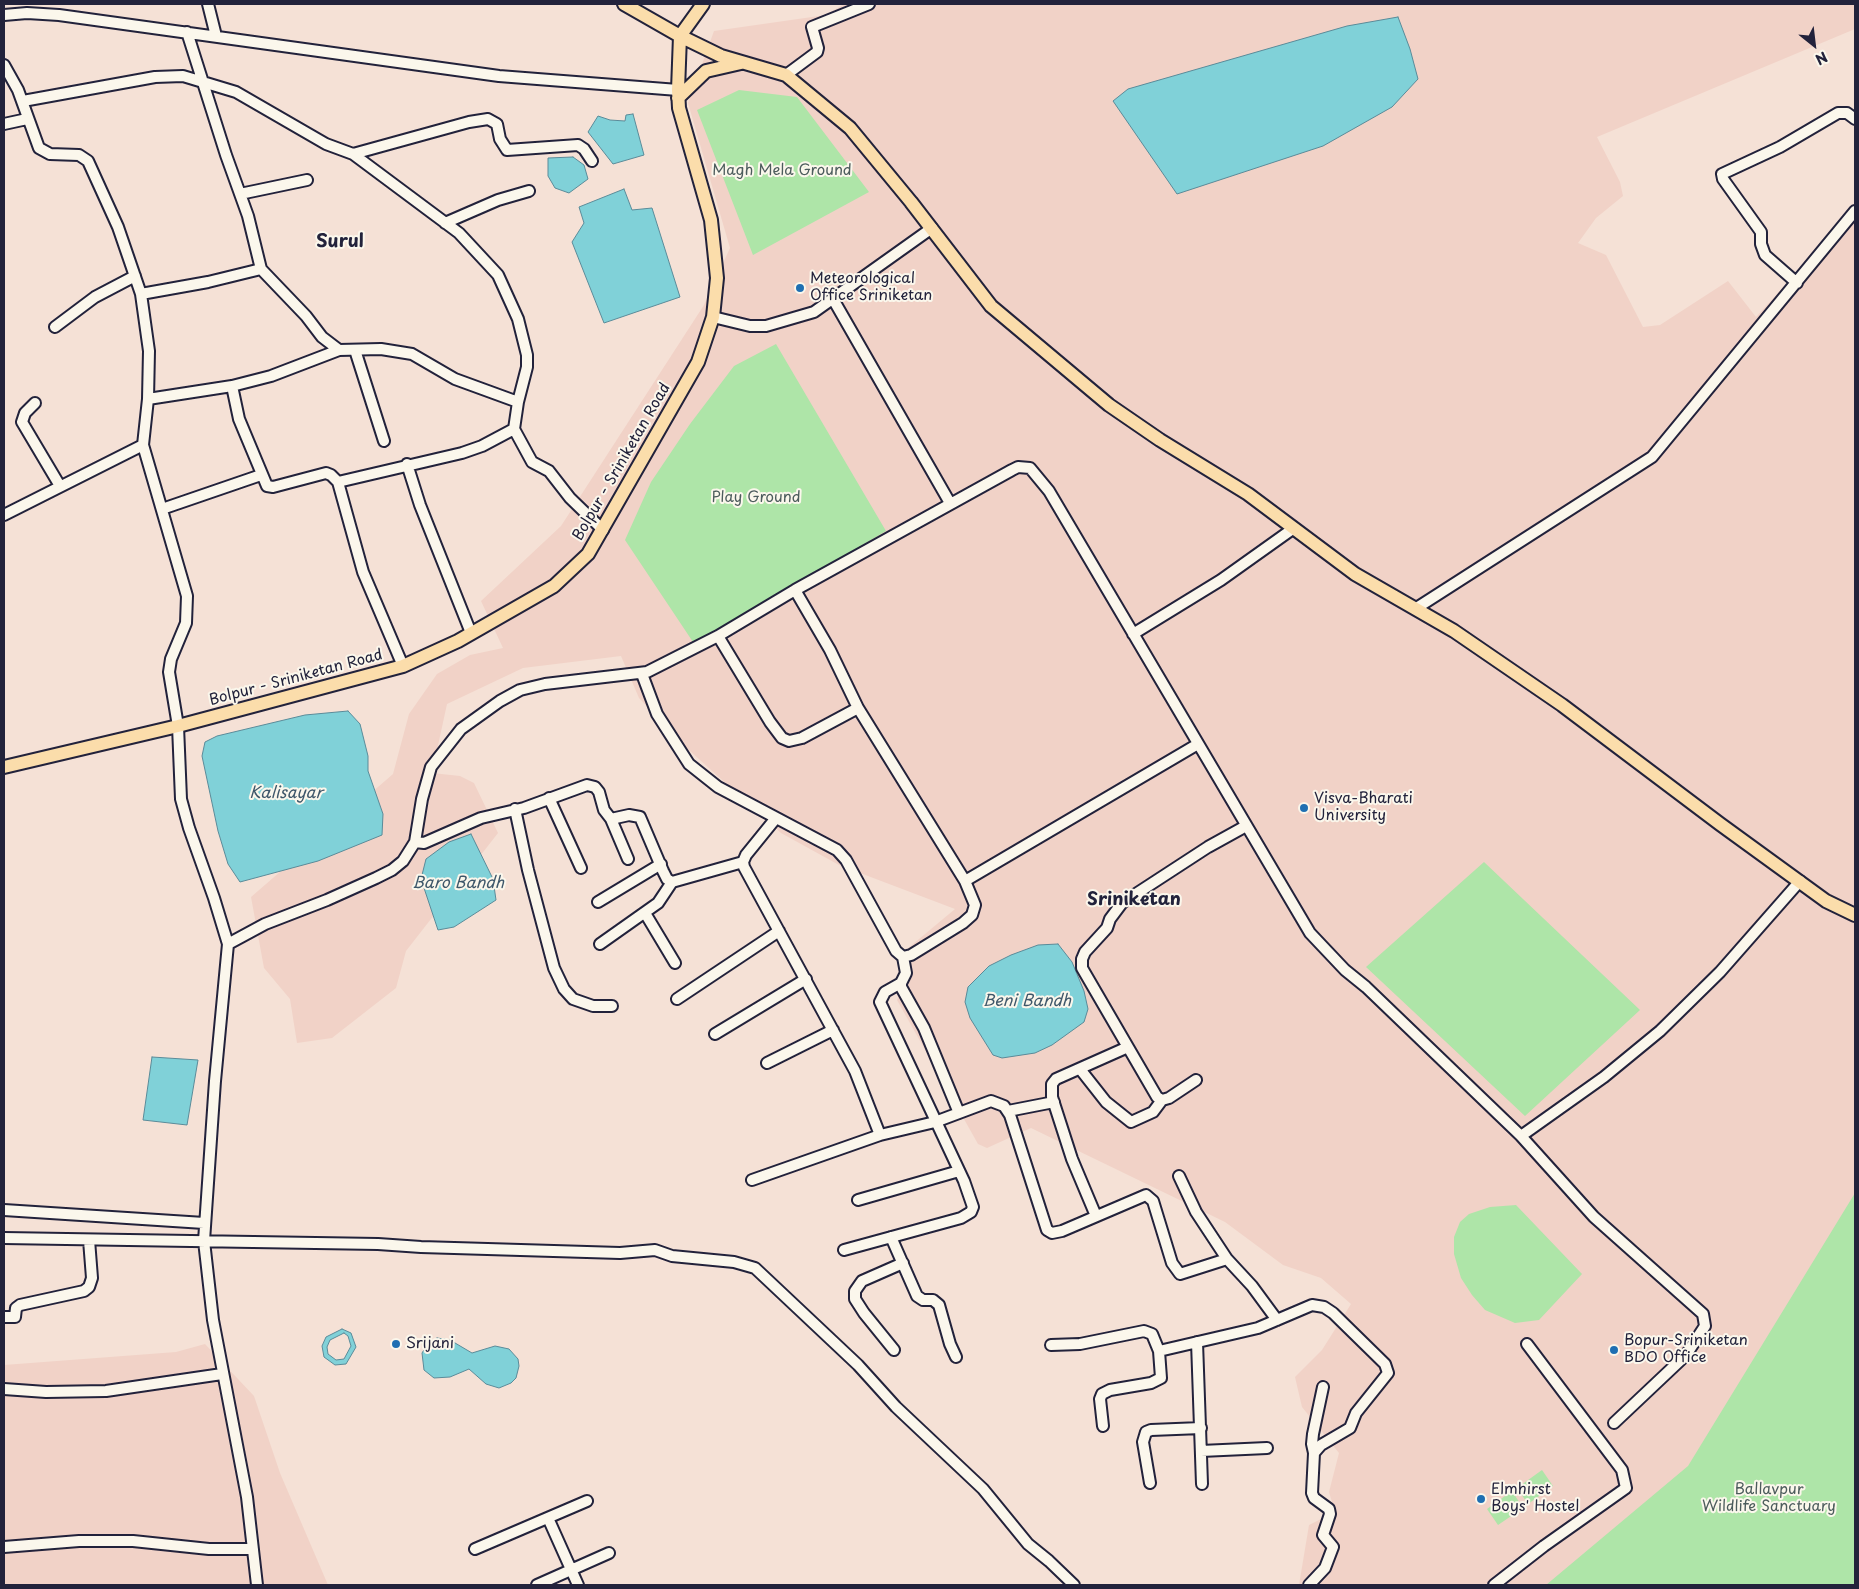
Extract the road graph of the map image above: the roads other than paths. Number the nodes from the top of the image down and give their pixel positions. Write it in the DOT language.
graph roads {
  1 [pos="56,4"];
  2 [pos="208,4"];
  3 [pos="624,4"];
  4 [pos="703,4"];
  5 [pos="868,4"];
  6 [pos="4,15"];
  7 [pos="58,15"];
  8 [pos="187,32"];
  9 [pos="216,36"];
  10 [pos="680,36"];
  11 [pos="742,62"];
  12 [pos="4,65"];
  13 [pos="786,75"];
  14 [pos="201,80"];
  15 [pos="678,94"];
  16 [pos="23,101"];
  17 [pos="27,119"];
  18 [pos="1855,120"];
  19 [pos="4,124"];
  20 [pos="353,154"];
  21 [pos="592,161"];
  22 [pos="307,180"];
  23 [pos="529,191"];
  24 [pos="240,194"];
  25 [pos="1855,211"];
  26 [pos="445,223"];
  27 [pos="932,228"];
  28 [pos="262,269"];
  29 [pos="135,276"];
  30 [pos="1797,284"];
  31 [pos="141,294"];
  32 [pos="833,299"];
  33 [pos="712,316"];
  34 [pos="54,327"];
  35 [pos="339,350"];
  36 [pos="354,350"];
  37 [pos="232,386"];
  38 [pos="148,399"];
  39 [pos="518,402"];
  40 [pos="35,403"];
  41 [pos="514,429"];
  42 [pos="384,441"];
  43 [pos="143,445"];
  44 [pos="408,464"];
  45 [pos="261,474"];
  46 [pos="338,482"];
  47 [pos="60,486"];
  48 [pos="950,503"];
  49 [pos="162,509"];
  50 [pos="4,515"];
  51 [pos="1294,528"];
  52 [pos="603,530"];
  53 [pos="795,590"];
  54 [pos="1415,609"];
  55 [pos="471,633"];
  56 [pos="1133,634"];
  57 [pos="718,636"];
  58 [pos="403,666"];
  59 [pos="642,674"];
  60 [pos="858,708"];
  61 [pos="178,726"];
  62 [pos="1198,744"];
  63 [pos="4,767"];
  64 [pos="549,798"];
  65 [pos="515,810"];
  66 [pos="776,818"];
  67 [pos="611,819"];
  68 [pos="1246,826"];
  69 [pos="415,842"];
  70 [pos="628,859"];
  71 [pos="743,862"];
  72 [pos="661,864"];
  73 [pos="581,868"];
  74 [pos="965,881"];
  75 [pos="672,882"];
  76 [pos="1800,882"];
  77 [pos="598,902"];
  78 [pos="645,913"];
  79 [pos="1855,914"];
  80 [pos="779,931"];
  81 [pos="228,944"];
  82 [pos="600,944"];
  83 [pos="903,957"];
  84 [pos="675,964"];
  85 [pos="806,979"];
  86 [pos="900,984"];
  87 [pos="676,999"];
  88 [pos="612,1006"];
  89 [pos="833,1030"];
  90 [pos="715,1034"];
  91 [pos="1128,1047"];
  92 [pos="767,1063"];
  93 [pos="1080,1069"];
  94 [pos="1196,1080"];
  95 [pos="1162,1100"];
  96 [pos="1054,1102"];
  97 [pos="1008,1111"];
  98 [pos="959,1113"];
  99 [pos="935,1122"];
  100 [pos="880,1135"];
  101 [pos="1521,1136"];
  102 [pos="959,1171"];
  103 [pos="1180,1176"];
  104 [pos="752,1180"];
  105 [pos="858,1200"];
  106 [pos="4,1210"];
  107 [pos="1096,1216"];
  108 [pos="204,1223"];
  109 [pos="891,1237"];
  110 [pos="4,1238"];
  111 [pos="89,1240"];
  112 [pos="204,1241"];
  113 [pos="844,1250"];
  114 [pos="1227,1259"];
  115 [pos="902,1263"];
  116 [pos="4,1318"];
  117 [pos="1276,1320"];
  118 [pos="1197,1342"];
  119 [pos="1527,1344"];
  120 [pos="1051,1345"];
  121 [pos="894,1350"];
  122 [pos="1159,1351"];
  123 [pos="956,1357"];
  124 [pos="222,1374"];
  125 [pos="1323,1387"];
  126 [pos="4,1389"];
  127 [pos="1614,1423"];
  128 [pos="1103,1426"];
  129 [pos="1201,1428"];
  130 [pos="1267,1448"];
  131 [pos="1202,1451"];
  132 [pos="1314,1453"];
  133 [pos="1150,1483"];
  134 [pos="1202,1484"];
  135 [pos="587,1501"];
  136 [pos="548,1518"];
  137 [pos="4,1547"];
  138 [pos="253,1549"];
  139 [pos="474,1549"];
  140 [pos="609,1553"];
  141 [pos="571,1569"];
  142 [pos="257,1585"];
  143 [pos="536,1585"];
  144 [pos="578,1585"];
  145 [pos="1074,1585"];
  146 [pos="1309,1585"];
  147 [pos="1494,1585"];
  1 -- 7 [label="street"];
  2 -- 9 [label="street"];
  3 -- 10 [label="main road"];
  4 -- 10 [label="main road"];
  5 -- 13 [label="street"];
  6 -- 7 [label="street"];
  7 -- 8 [label="street"];
  8 -- 9 [label="street"];
  8 -- 14 [label="street"];
  9 -- 15 [label="street"];
  10 -- 11 [label="main road"];
  10 -- 15 [label="main road, Bolpur - Sriniketan Road"];
  11 -- 13 [label="main road"];
  11 -- 15 [label="main road"];
  12 -- 16 [label="street"];
  13 -- 27 [label="main road"];
  14 -- 16 [label="street"];
  14 -- 20 [label="street"];
  14 -- 24 [label="street"];
  15 -- 33 [label="main road, Bolpur - Sriniketan Road"];
  16 -- 17 [label="street"];
  17 -- 19 [label="street"];
  17 -- 29 [label="street"];
  18 -- 30 [label="street"];
  20 -- 21 [label="street"];
  20 -- 26 [label="street"];
  22 -- 24 [label="street"];
  23 -- 26 [label="street"];
  24 -- 28 [label="street"];
  25 -- 30 [label="street"];
  26 -- 39 [label="street"];
  27 -- 32 [label="street"];
  27 -- 51 [label="main road"];
  28 -- 31 [label="street"];
  28 -- 35 [label="street"];
  29 -- 31 [label="street"];
  29 -- 34 [label="street"];
  30 -- 54 [label="street"];
  31 -- 38 [label="street"];
  32 -- 33 [label="street"];
  32 -- 48 [label="street"];
  33 -- 52 [label="main road, Bolpur - Sriniketan Road"];
  35 -- 36 [label="street"];
  35 -- 37 [label="street"];
  36 -- 39 [label="street"];
  36 -- 42 [label="street"];
  37 -- 38 [label="street"];
  37 -- 45 [label="street"];
  38 -- 43 [label="street"];
  39 -- 41 [label="street"];
  40 -- 47 [label="street"];
  41 -- 44 [label="street"];
  41 -- 52 [label="street"];
  43 -- 47 [label="street"];
  43 -- 49 [label="street"];
  44 -- 46 [label="street"];
  44 -- 55 [label="street"];
  45 -- 46 [label="street"];
  45 -- 49 [label="street"];
  46 -- 58 [label="street"];
  47 -- 50 [label="street"];
  48 -- 53 [label="street"];
  48 -- 56 [label="street"];
  49 -- 61 [label="street"];
  51 -- 54 [label="main road"];
  51 -- 56 [label="street"];
  52 -- 55 [label="main road, Bolpur - Sriniketan Road"];
  53 -- 57 [label="street"];
  53 -- 60 [label="street"];
  54 -- 76 [label="main road"];
  55 -- 58 [label="main road, Bolpur - Sriniketan Road"];
  56 -- 62 [label="street"];
  57 -- 59 [label="street"];
  57 -- 60 [label="street"];
  58 -- 61 [label="main road, Bolpur - Sriniketan Road"];
  59 -- 66 [label="street"];
  59 -- 69 [label="street"];
  60 -- 74 [label="street"];
  61 -- 63 [label="main road, Bolpur - Sriniketan Road"];
  61 -- 81 [label="street"];
  62 -- 68 [label="street"];
  62 -- 74 [label="street"];
  64 -- 65 [label="street"];
  64 -- 67 [label="street"];
  64 -- 73 [label="street"];
  65 -- 69 [label="street"];
  65 -- 88 [label="street"];
  66 -- 71 [label="street"];
  66 -- 83 [label="street"];
  67 -- 70 [label="street"];
  67 -- 72 [label="street"];
  68 -- 91 [label="street"];
  68 -- 101 [label="street"];
  69 -- 81 [label="street"];
  71 -- 75 [label="street"];
  71 -- 80 [label="street"];
  72 -- 75 [label="street"];
  72 -- 77 [label="street"];
  74 -- 83 [label="street"];
  75 -- 78 [label="street"];
  76 -- 79 [label="main road"];
  76 -- 101 [label="street"];
  78 -- 82 [label="street"];
  78 -- 84 [label="street"];
  80 -- 85 [label="street"];
  80 -- 87 [label="street"];
  81 -- 108 [label="street"];
  83 -- 86 [label="street"];
  85 -- 89 [label="street"];
  85 -- 90 [label="street"];
  86 -- 98 [label="street"];
  86 -- 99 [label="street"];
  89 -- 92 [label="street"];
  89 -- 100 [label="street"];
  91 -- 93 [label="street"];
  91 -- 95 [label="street"];
  93 -- 95 [label="street"];
  93 -- 96 [label="street"];
  94 -- 95 [label="street"];
  96 -- 97 [label="street"];
  96 -- 107 [label="street"];
  97 -- 98 [label="street"];
  97 -- 107 [label="street"];
  98 -- 99 [label="street"];
  99 -- 100 [label="street"];
  99 -- 102 [label="street"];
  100 -- 104 [label="street"];
  101 -- 127 [label="street"];
  102 -- 105 [label="street"];
  102 -- 109 [label="street"];
  103 -- 114 [label="street"];
  106 -- 108 [label="street"];
  107 -- 114 [label="street"];
  108 -- 112 [label="street"];
  109 -- 113 [label="street"];
  109 -- 115 [label="street"];
  110 -- 111 [label="street"];
  111 -- 112 [label="street"];
  111 -- 116 [label="street"];
  112 -- 124 [label="street"];
  112 -- 145 [label="street"];
  114 -- 117 [label="street"];
  115 -- 121 [label="street"];
  115 -- 123 [label="street"];
  117 -- 118 [label="street"];
  117 -- 132 [label="street"];
  118 -- 122 [label="street"];
  118 -- 129 [label="street"];
  119 -- 147 [label="street"];
  120 -- 122 [label="street"];
  122 -- 128 [label="street"];
  124 -- 126 [label="street"];
  124 -- 138 [label="street"];
  125 -- 132 [label="street"];
  129 -- 131 [label="street"];
  129 -- 133 [label="street"];
  130 -- 131 [label="street"];
  131 -- 134 [label="street"];
  132 -- 146 [label="street"];
  135 -- 136 [label="street"];
  136 -- 139 [label="street"];
  136 -- 141 [label="street"];
  137 -- 138 [label="street"];
  138 -- 142 [label="street"];
  140 -- 141 [label="street"];
  141 -- 143 [label="street"];
  141 -- 144 [label="street"];
}
